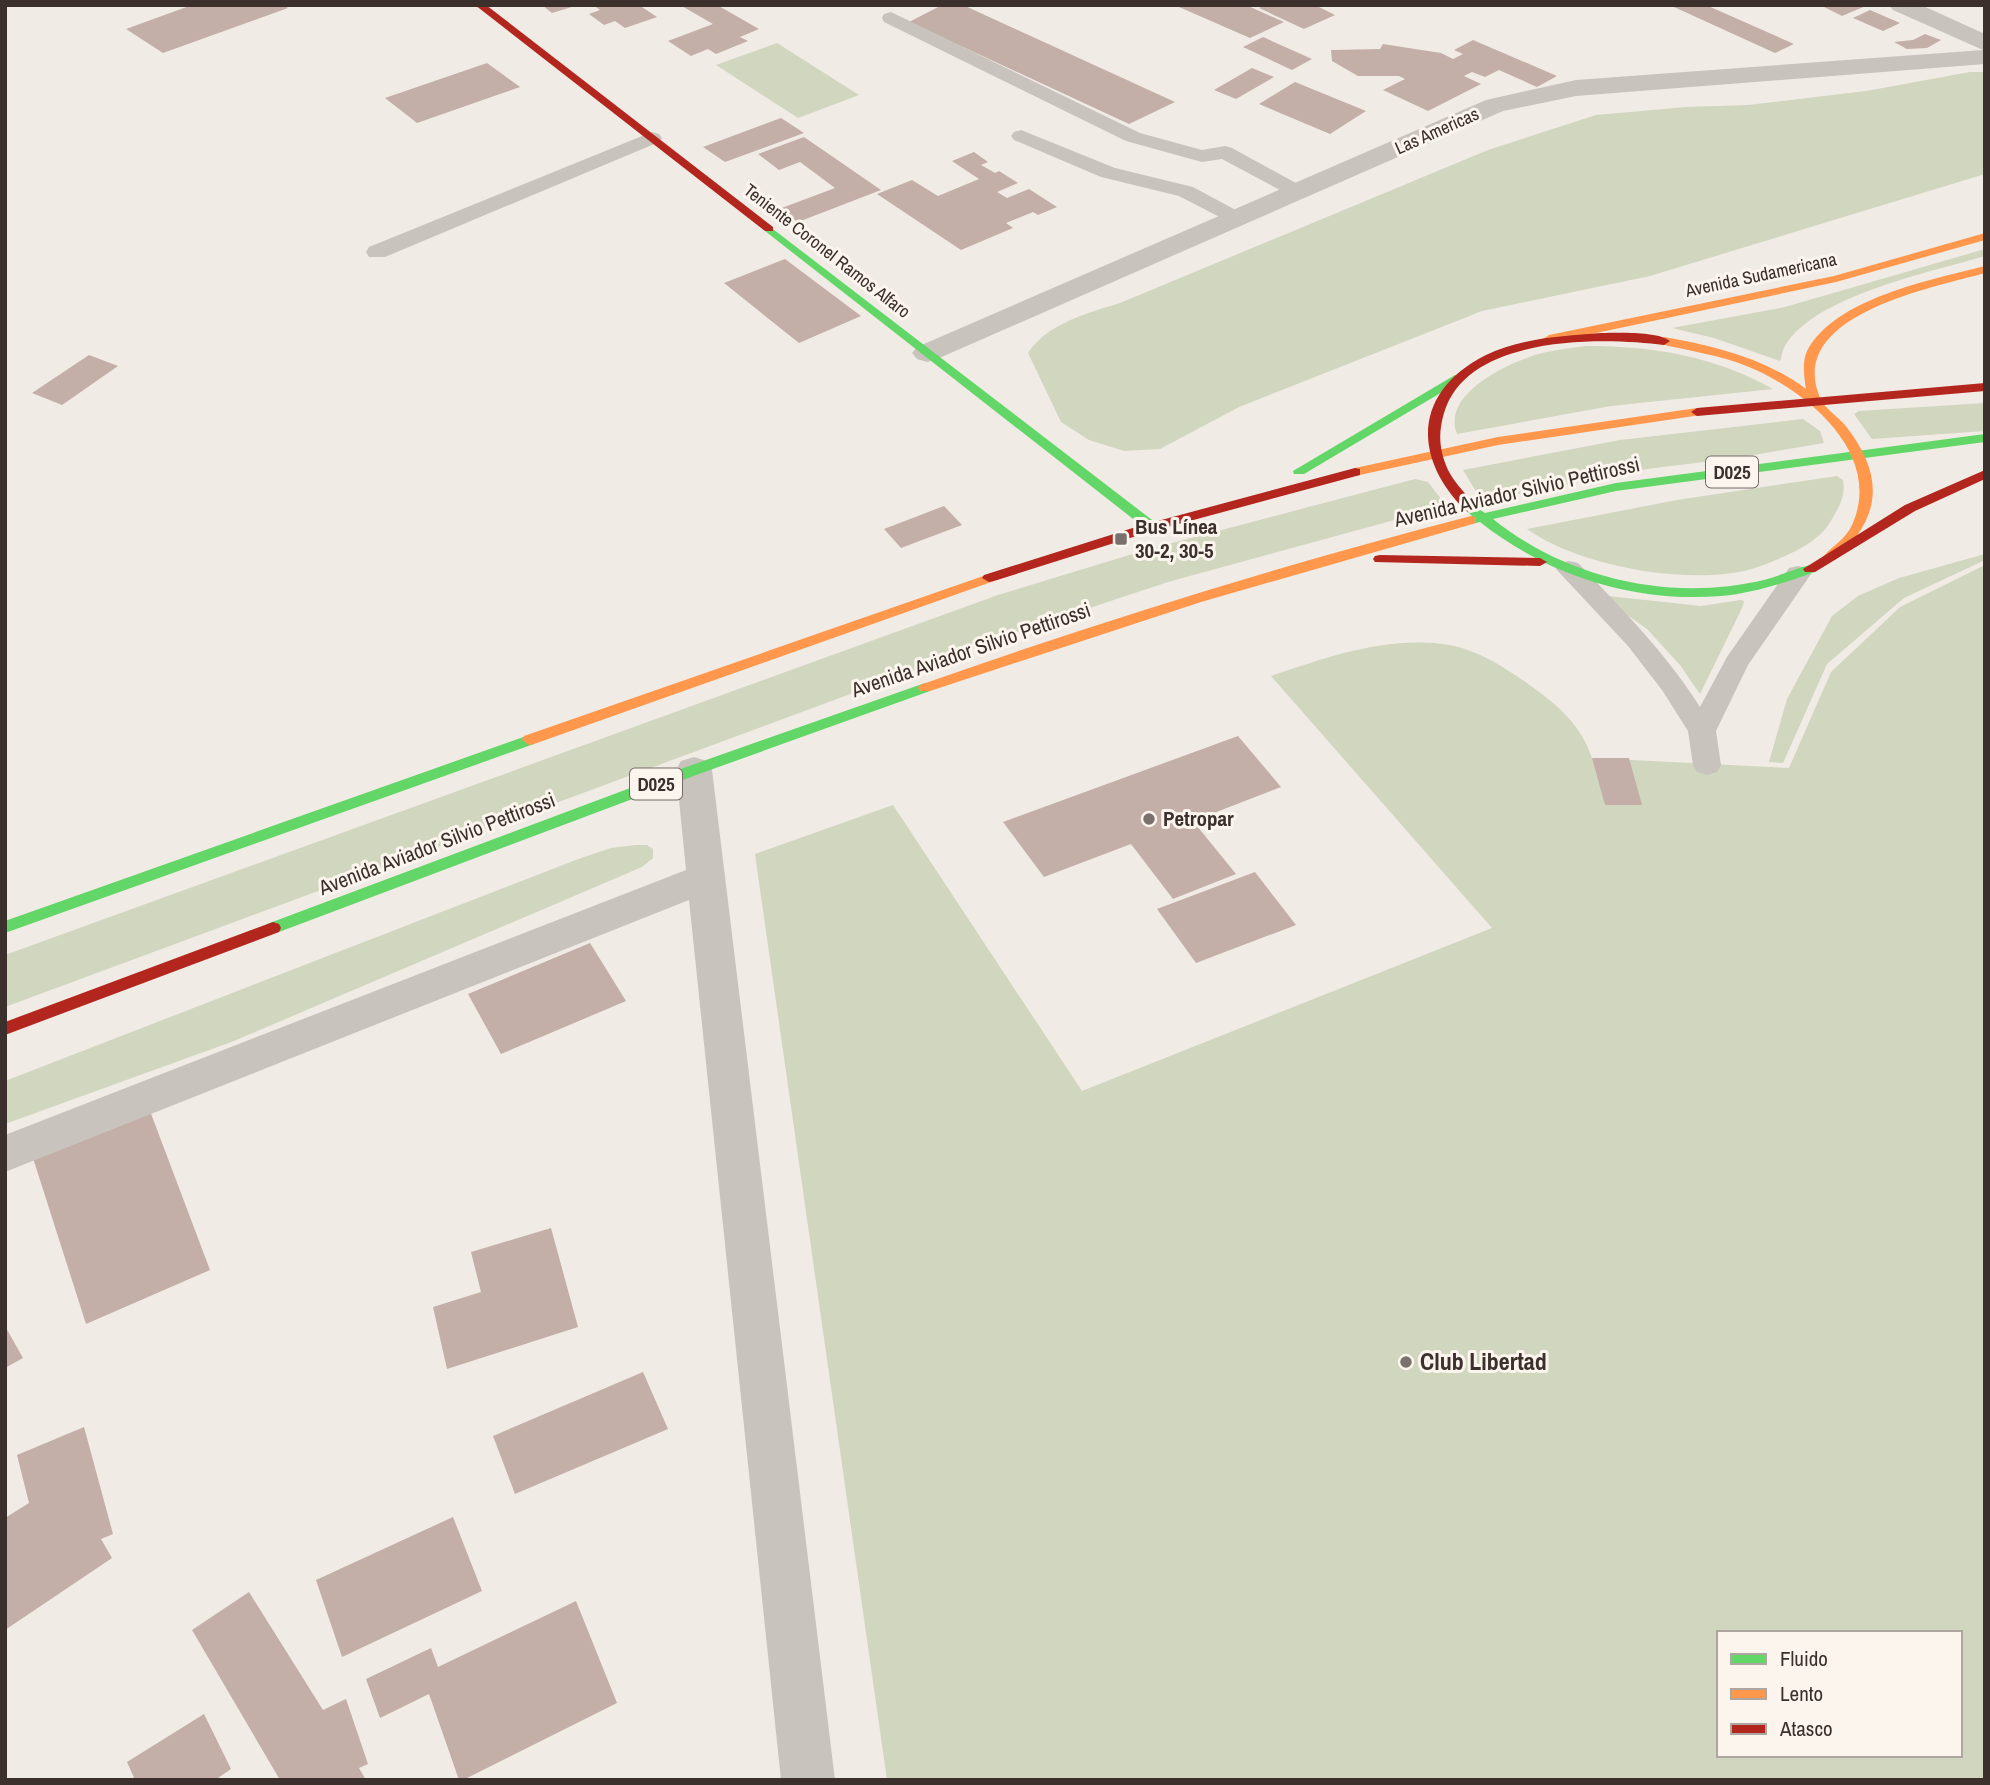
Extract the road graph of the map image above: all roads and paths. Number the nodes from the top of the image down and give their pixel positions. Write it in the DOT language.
graph roads {
  1 [pos="480,5"];
  2 [pos="1901,5"];
  3 [pos="891,18"];
  4 [pos="1985,43"];
  5 [pos="1985,57"];
  6 [pos="1021,135"];
  7 [pos="652,138"];
  8 [pos="1298,192"];
  9 [pos="1238,219"];
  10 [pos="1985,236"];
  11 [pos="377,252"];
  12 [pos="1985,269"];
  13 [pos="1544,340"];
  14 [pos="927,352"];
  15 [pos="1464,374"];
  16 [pos="1985,387"];
  17 [pos="1814,400"];
  18 [pos="1985,438"];
  19 [pos="1435,454"];
  20 [pos="1858,456"];
  21 [pos="1985,474"];
  22 [pos="1248,499"];
  23 [pos="1481,517"];
  24 [pos="1151,526"];
  25 [pos="1829,558"];
  26 [pos="1314,561"];
  27 [pos="1559,566"];
  28 [pos="1798,574"];
  29 [pos="1702,732"];
  30 [pos="1707,765"];
  31 [pos="694,770"];
  32 [pos="705,878"];
  33 [pos="5,927"];
  34 [pos="5,1029"];
  35 [pos="5,1154"];
  36 [pos="808,1780"];
  1 -- 7 [label="main road, Teniente Coronel Ramos Alfaro"];
  2 -- 4 [label="street"];
  3 -- 8 [label="lane"];
  5 -- 8 [label="street, Las Americas"];
  6 -- 9 [label="lane"];
  7 -- 11 [label="lane"];
  7 -- 14 [label="main road, Teniente Coronel Ramos Alfaro"];
  8 -- 9 [label="street, Las Americas"];
  9 -- 14 [label="street, Las Americas"];
  10 -- 13 [label="main road, Avenida Sudamericana"];
  12 -- 17 [label="main road"];
  13 -- 15 [label="main road"];
  13 -- 17 [label="main road"];
  14 -- 24 [label="main road, Teniente Coronel Ramos Alfaro"];
  15 -- 19 [label="main road"];
  15 -- 22 [label="main road"];
  16 -- 17 [label="main road, Avenida Aviador Silvio Pettirossi"];
  17 -- 19 [label="main road, Avenida Aviador Silvio Pettirossi"];
  17 -- 20 [label="main road"];
  18 -- 20 [label="main road, Avenida Aviador Silvio Pettirossi / D025"];
  19 -- 22 [label="main road, Avenida Aviador Silvio Pettirossi"];
  19 -- 23 [label="main road"];
  20 -- 23 [label="main road, Avenida Aviador Silvio Pettirossi / D025"];
  20 -- 25 [label="main road"];
  21 -- 25 [label="main road"];
  22 -- 24 [label="main road, Avenida Aviador Silvio Pettirossi"];
  23 -- 26 [label="main road, Avenida Aviador Silvio Pettirossi / D025"];
  23 -- 27 [label="main road"];
  24 -- 33 [label="main road, Avenida Aviador Silvio Pettirossi"];
  25 -- 28 [label="main road"];
  26 -- 27 [label="main road"];
  26 -- 31 [label="main road, Avenida Aviador Silvio Pettirossi / D025"];
  27 -- 28 [label="main road"];
  27 -- 29 [label="lane"];
  28 -- 29 [label="lane"];
  29 -- 30 [label="lane"];
  31 -- 32 [label="street"];
  31 -- 34 [label="main road, Avenida Aviador Silvio Pettirossi / D025"];
  32 -- 35 [label="street"];
  32 -- 36 [label="street"];
}
